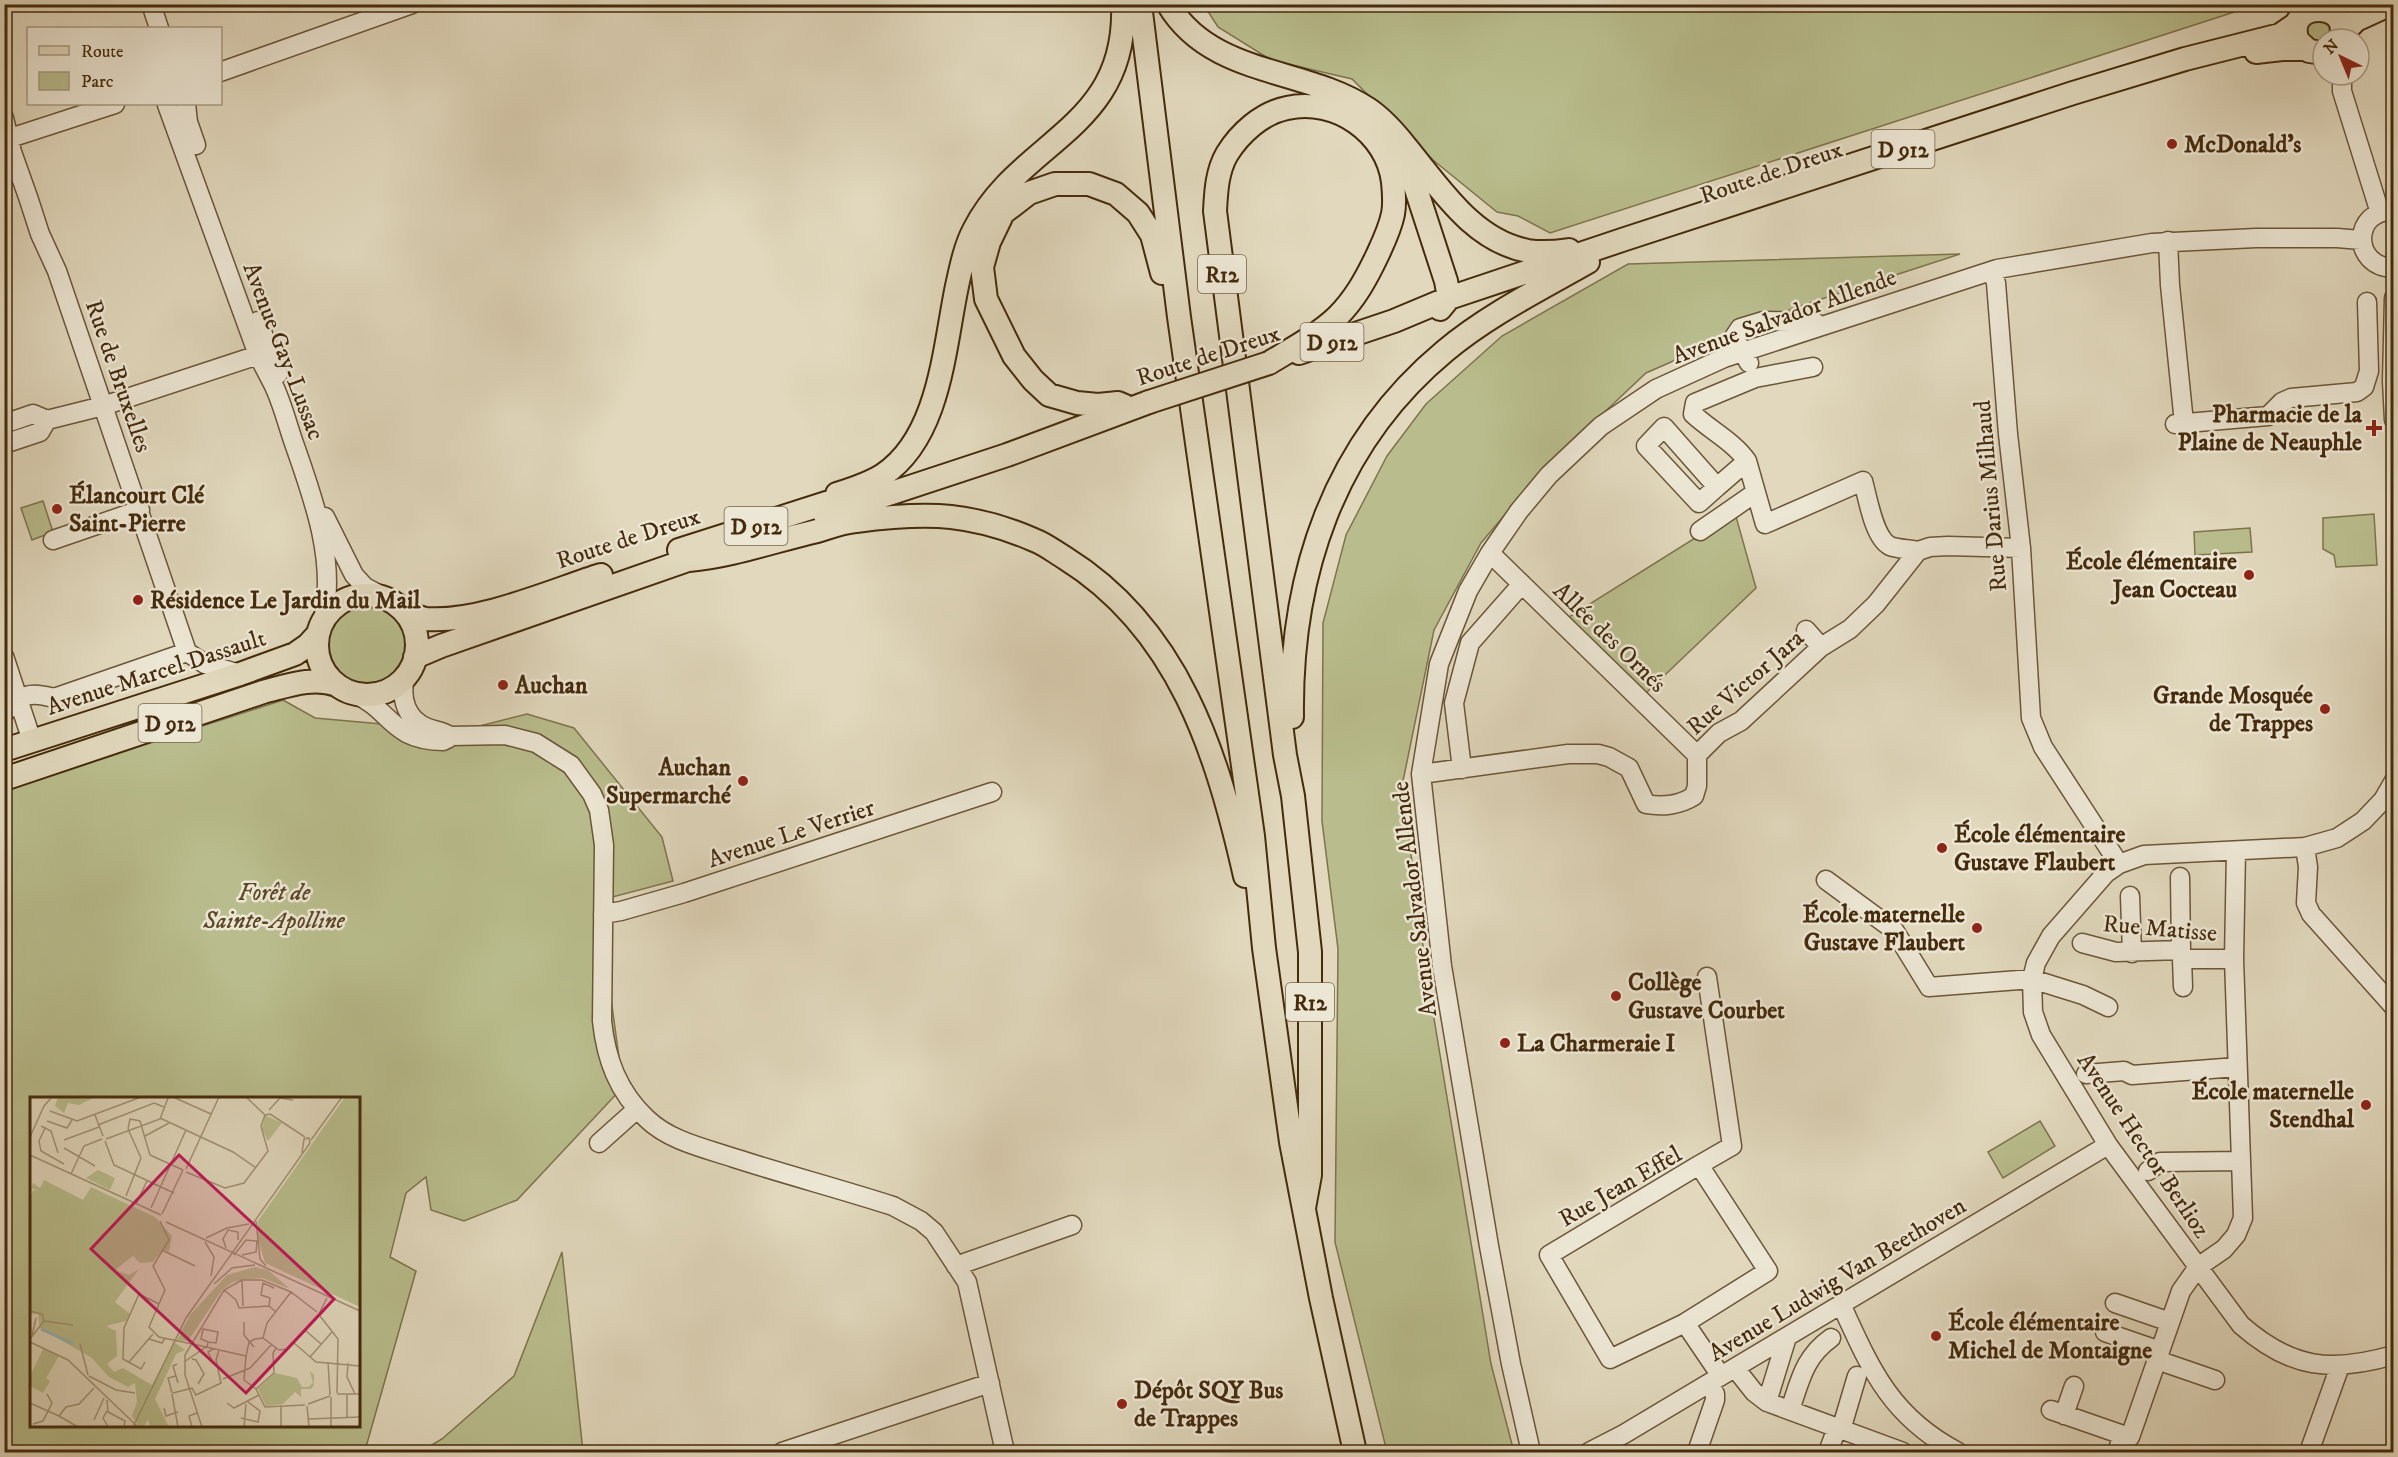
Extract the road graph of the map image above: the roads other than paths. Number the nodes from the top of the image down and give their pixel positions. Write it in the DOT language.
graph roads {
  1 [pos="139,4"];
  2 [pos="151,4"];
  3 [pos="412,4"];
  4 [pos="1123,4"];
  5 [pos="1140,4"];
  6 [pos="1168,4"];
  7 [pos="2359,4"];
  8 [pos="2391,4"];
  9 [pos="2327,9"];
  10 [pos="2296,24"];
  11 [pos="147,27"];
  12 [pos="159,27"];
  13 [pos="2341,27"];
  14 [pos="2349,27"];
  15 [pos="2311,51"];
  16 [pos="2311,54"];
  17 [pos="222,71"];
  18 [pos="2343,87"];
  19 [pos="113,105"];
  20 [pos="176,105"];
  21 [pos="177,105"];
  22 [pos="4,117"];
  23 [pos="7,139"];
  24 [pos="1400,139"];
  25 [pos="2387,212"];
  26 [pos="1625,239"];
  27 [pos="2361,240"];
  28 [pos="2168,241"];
  29 [pos="1588,262"];
  30 [pos="2394,268"];
  31 [pos="1992,271"];
  32 [pos="1449,298"];
  33 [pos="2394,298"];
  34 [pos="1433,314"];
  35 [pos="2393,314"];
  36 [pos="1179,317"];
  37 [pos="1394,321"];
  38 [pos="1832,322"];
  39 [pos="1745,353"];
  40 [pos="258,355"];
  41 [pos="1269,363"];
  42 [pos="1813,367"];
  43 [pos="1755,378"];
  44 [pos="2364,387"];
  45 [pos="2392,387"];
  46 [pos="104,406"];
  47 [pos="1140,406"];
  48 [pos="1107,417"];
  49 [pos="47,420"];
  50 [pos="2394,420"];
  51 [pos="4,424"];
  52 [pos="4,444"];
  53 [pos="1748,461"];
  54 [pos="1717,487"];
  55 [pos="1755,493"];
  56 [pos="140,510"];
  57 [pos="776,520"];
  58 [pos="1700,531"];
  59 [pos="53,540"];
  60 [pos="2021,548"];
  61 [pos="1918,551"];
  62 [pos="1490,553"];
  63 [pos="689,560"];
  64 [pos="1522,584"];
  65 [pos="384,597"];
  66 [pos="405,611"];
  67 [pos="320,627"];
  68 [pos="1806,630"];
  69 [pos="1821,647"];
  70 [pos="187,652"];
  71 [pos="4,656"];
  72 [pos="415,657"];
  73 [pos="240,674"];
  74 [pos="405,677"];
  75 [pos="345,689"];
  76 [pos="19,697"];
  77 [pos="4,713"];
  78 [pos="450,736"];
  79 [pos="32,741"];
  80 [pos="4,750"];
  81 [pos="1697,755"];
  82 [pos="1462,769"];
  83 [pos="1421,774"];
  84 [pos="4,779"];
  85 [pos="2394,781"];
  86 [pos="992,792"];
  87 [pos="1293,796"];
  88 [pos="2305,847"];
  89 [pos="2236,851"];
  90 [pos="2119,864"];
  91 [pos="2180,877"];
  92 [pos="1826,880"];
  93 [pos="2130,896"];
  94 [pos="603,914"];
  95 [pos="2082,943"];
  96 [pos="1264,948"];
  97 [pos="2132,953"];
  98 [pos="2182,954"];
  99 [pos="2234,958"];
  100 [pos="1707,977"];
  101 [pos="2032,979"];
  102 [pos="2183,987"];
  103 [pos="2108,1006"];
  104 [pos="2394,1007"];
  105 [pos="2237,1067"];
  106 [pos="2086,1074"];
  107 [pos="637,1109"];
  108 [pos="599,1143"];
  109 [pos="2108,1145"];
  110 [pos="2241,1161"];
  111 [pos="1700,1165"];
  112 [pos="2148,1171"];
  113 [pos="1304,1208"];
  114 [pos="1072,1225"];
  115 [pos="956,1266"];
  116 [pos="2199,1267"];
  117 [pos="2115,1303"];
  118 [pos="1841,1304"];
  119 [pos="2170,1322"];
  120 [pos="1685,1323"];
  121 [pos="2105,1332"];
  122 [pos="1787,1337"];
  123 [pos="1831,1338"];
  124 [pos="2159,1355"];
  125 [pos="2394,1355"];
  126 [pos="2340,1366"];
  127 [pos="1722,1376"];
  128 [pos="1857,1376"];
  129 [pos="2215,1380"];
  130 [pos="990,1383"];
  131 [pos="2074,1386"];
  132 [pos="1767,1402"];
  133 [pos="1790,1410"];
  134 [pos="1839,1429"];
  135 [pos="1624,1434"];
  136 [pos="2123,1435"];
  137 [pos="782,1452"];
  138 [pos="1005,1452"];
  139 [pos="1355,1452"];
  140 [pos="1532,1452"];
  141 [pos="1589,1452"];
  142 [pos="1601,1452"];
  143 [pos="1697,1452"];
  144 [pos="1828,1452"];
  145 [pos="1903,1452"];
  146 [pos="1958,1452"];
  147 [pos="2117,1452"];
  148 [pos="2310,1452"];
  1 -- 11 [label="street"];
  2 -- 12 [label="street"];
  3 -- 17 [label="street"];
  4 -- 57 [label="main road"];
  5 -- 36 [label="main road, R12"];
  6 -- 24 [label="main road"];
  7 -- 9 [label="main road"];
  8 -- 14 [label="main road"];
  9 -- 10 [label="main road, Route de Dreux"];
  9 -- 13 [label="main road"];
  10 -- 15 [label="main road"];
  10 -- 26 [label="main road, Route de Dreux / D 912"];
  16 -- 29 [label="main road, Route de Dreux / D 912"];
  18 -- 25 [label="street"];
  19 -- 23 [label="street"];
  20 -- 40 [label="street, Avenue Gay-Lussac"];
  21 -- 65 [label="street, Avenue Gay-Lussac"];
  22 -- 23 [label="street, Rue de Bruxelles"];
  23 -- 46 [label="street, Rue de Bruxelles"];
  24 -- 26 [label="main road"];
  24 -- 32 [label="main road"];
  25 -- 27 [label="street"];
  26 -- 32 [label="main road, Route de Dreux / D 912"];
  27 -- 28 [label="street, Avenue Salvador Allende"];
  27 -- 30 [label="street"];
  28 -- 31 [label="street, Avenue Salvador Allende"];
  28 -- 44 [label="street"];
  29 -- 34 [label="main road, Route de Dreux / D 912"];
  29 -- 87 [label="main road, R12"];
  31 -- 38 [label="street, Avenue Salvador Allende"];
  31 -- 60 [label="street, Rue Darius Milhaud"];
  32 -- 34 [label="main road"];
  32 -- 37 [label="main road, Route de Dreux / D 912"];
  33 -- 35 [label="street"];
  34 -- 37 [label="main road, Route de Dreux / D 912"];
  35 -- 44 [label="street"];
  35 -- 45 [label="street"];
  36 -- 47 [label="main road, R12"];
  36 -- 96 [label="main road, R12"];
  37 -- 41 [label="main road, Route de Dreux / D 912"];
  38 -- 39 [label="street, Avenue Salvador Allende"];
  38 -- 39 [label="street"];
  39 -- 43 [label="street"];
  39 -- 62 [label="street, Avenue Salvador Allende"];
  40 -- 46 [label="street"];
  40 -- 67 [label="street, Avenue Gay-Lussac"];
  41 -- 47 [label="main road, Route de Dreux / D 912, bridge"];
  41 -- 87 [label="main road, R12"];
  42 -- 43 [label="street"];
  43 -- 53 [label="street"];
  44 -- 45 [label="street"];
  45 -- 50 [label="street"];
  46 -- 49 [label="street"];
  46 -- 56 [label="street, Rue de Bruxelles"];
  47 -- 48 [label="main road, Route de Dreux / D 912"];
  48 -- 57 [label="main road, Route de Dreux / D 912"];
  48 -- 63 [label="main road, Route de Dreux / D 912"];
  49 -- 51 [label="street"];
  49 -- 52 [label="street"];
  53 -- 54 [label="street"];
  53 -- 55 [label="street"];
  55 -- 58 [label="street"];
  55 -- 61 [label="street"];
  56 -- 59 [label="street"];
  56 -- 70 [label="street, Rue de Bruxelles"];
  57 -- 66 [label="main road, Route de Dreux / D 912"];
  60 -- 61 [label="street"];
  60 -- 90 [label="street, Rue Darius Milhaud"];
  61 -- 69 [label="street, Rue Victor Jara"];
  62 -- 64 [label="street, Allée des Ornés"];
  62 -- 83 [label="street, Avenue Salvador Allende"];
  63 -- 72 [label="main road, Route de Dreux / D 912"];
  63 -- 96 [label="main road, R12"];
  64 -- 81 [label="street, Allée des Ornés"];
  64 -- 82 [label="street"];
  65 -- 66 [label="main road"];
  65 -- 67 [label="main road"];
  66 -- 72 [label="main road"];
  67 -- 73 [label="main road, Avenue Marcel Dassault / D 912"];
  67 -- 75 [label="main road"];
  68 -- 69 [label="street"];
  69 -- 81 [label="street, Rue Victor Jara"];
  70 -- 73 [label="street"];
  70 -- 76 [label="street"];
  71 -- 76 [label="street"];
  72 -- 74 [label="main road"];
  73 -- 79 [label="main road, Avenue Marcel Dassault / D 912"];
  74 -- 75 [label="main road"];
  74 -- 78 [label="street"];
  75 -- 78 [label="street"];
  75 -- 84 [label="main road, D 912"];
  76 -- 77 [label="street"];
  76 -- 79 [label="street"];
  78 -- 94 [label="street"];
  79 -- 80 [label="main road, Avenue Marcel Dassault / D 912"];
  81 -- 82 [label="street, Rue Victor Jara"];
  82 -- 83 [label="street, Rue Victor Jara"];
  83 -- 140 [label="street, Avenue Salvador Allende"];
  85 -- 88 [label="street, Avenue Hector Berlioz"];
  86 -- 94 [label="street, Avenue Le Verrier"];
  87 -- 113 [label="main road, R12"];
  88 -- 89 [label="street, Avenue Hector Berlioz"];
  88 -- 104 [label="street"];
  89 -- 90 [label="street, Avenue Hector Berlioz"];
  89 -- 99 [label="street"];
  90 -- 101 [label="street, Avenue Hector Berlioz"];
  91 -- 98 [label="street"];
  92 -- 101 [label="street"];
  93 -- 97 [label="street"];
  94 -- 107 [label="street"];
  95 -- 97 [label="street, Rue Matisse"];
  96 -- 113 [label="main road, R12"];
  97 -- 98 [label="street, Rue Matisse"];
  98 -- 99 [label="street, Rue Matisse"];
  98 -- 102 [label="street"];
  99 -- 105 [label="street"];
  100 -- 111 [label="street"];
  101 -- 103 [label="street"];
  101 -- 109 [label="street, Avenue Hector Berlioz"];
  105 -- 106 [label="street"];
  105 -- 110 [label="street"];
  107 -- 108 [label="street"];
  107 -- 115 [label="street"];
  109 -- 116 [label="street, Avenue Hector Berlioz"];
  109 -- 118 [label="street, Avenue Ludwig Van Beethoven"];
  110 -- 112 [label="street"];
  110 -- 116 [label="street"];
  111 -- 120 [label="street, Rue Jean Effel"];
  111 -- 120 [label="street, Rue Jean Effel"];
  113 -- 139 [label="main road, R12"];
  114 -- 115 [label="street"];
  115 -- 130 [label="street"];
  116 -- 119 [label="street"];
  116 -- 126 [label="street, Avenue Hector Berlioz"];
  117 -- 119 [label="street"];
  118 -- 122 [label="street, Avenue Ludwig Van Beethoven"];
  118 -- 146 [label="street"];
  119 -- 124 [label="street"];
  120 -- 127 [label="street"];
  121 -- 124 [label="street"];
  122 -- 127 [label="street, Avenue Ludwig Van Beethoven"];
  122 -- 132 [label="street"];
  123 -- 133 [label="street"];
  124 -- 129 [label="street"];
  124 -- 136 [label="street"];
  125 -- 126 [label="street, Avenue Hector Berlioz"];
  126 -- 148 [label="street"];
  127 -- 132 [label="street"];
  127 -- 135 [label="street, Avenue Ludwig Van Beethoven"];
  127 -- 143 [label="street"];
  128 -- 134 [label="street"];
  130 -- 137 [label="street"];
  130 -- 138 [label="street"];
  131 -- 136 [label="street"];
  132 -- 133 [label="street"];
  133 -- 134 [label="street"];
  134 -- 144 [label="street"];
  134 -- 145 [label="street"];
  135 -- 141 [label="street, Avenue Ludwig Van Beethoven"];
  135 -- 142 [label="street"];
  136 -- 147 [label="street"];
}
